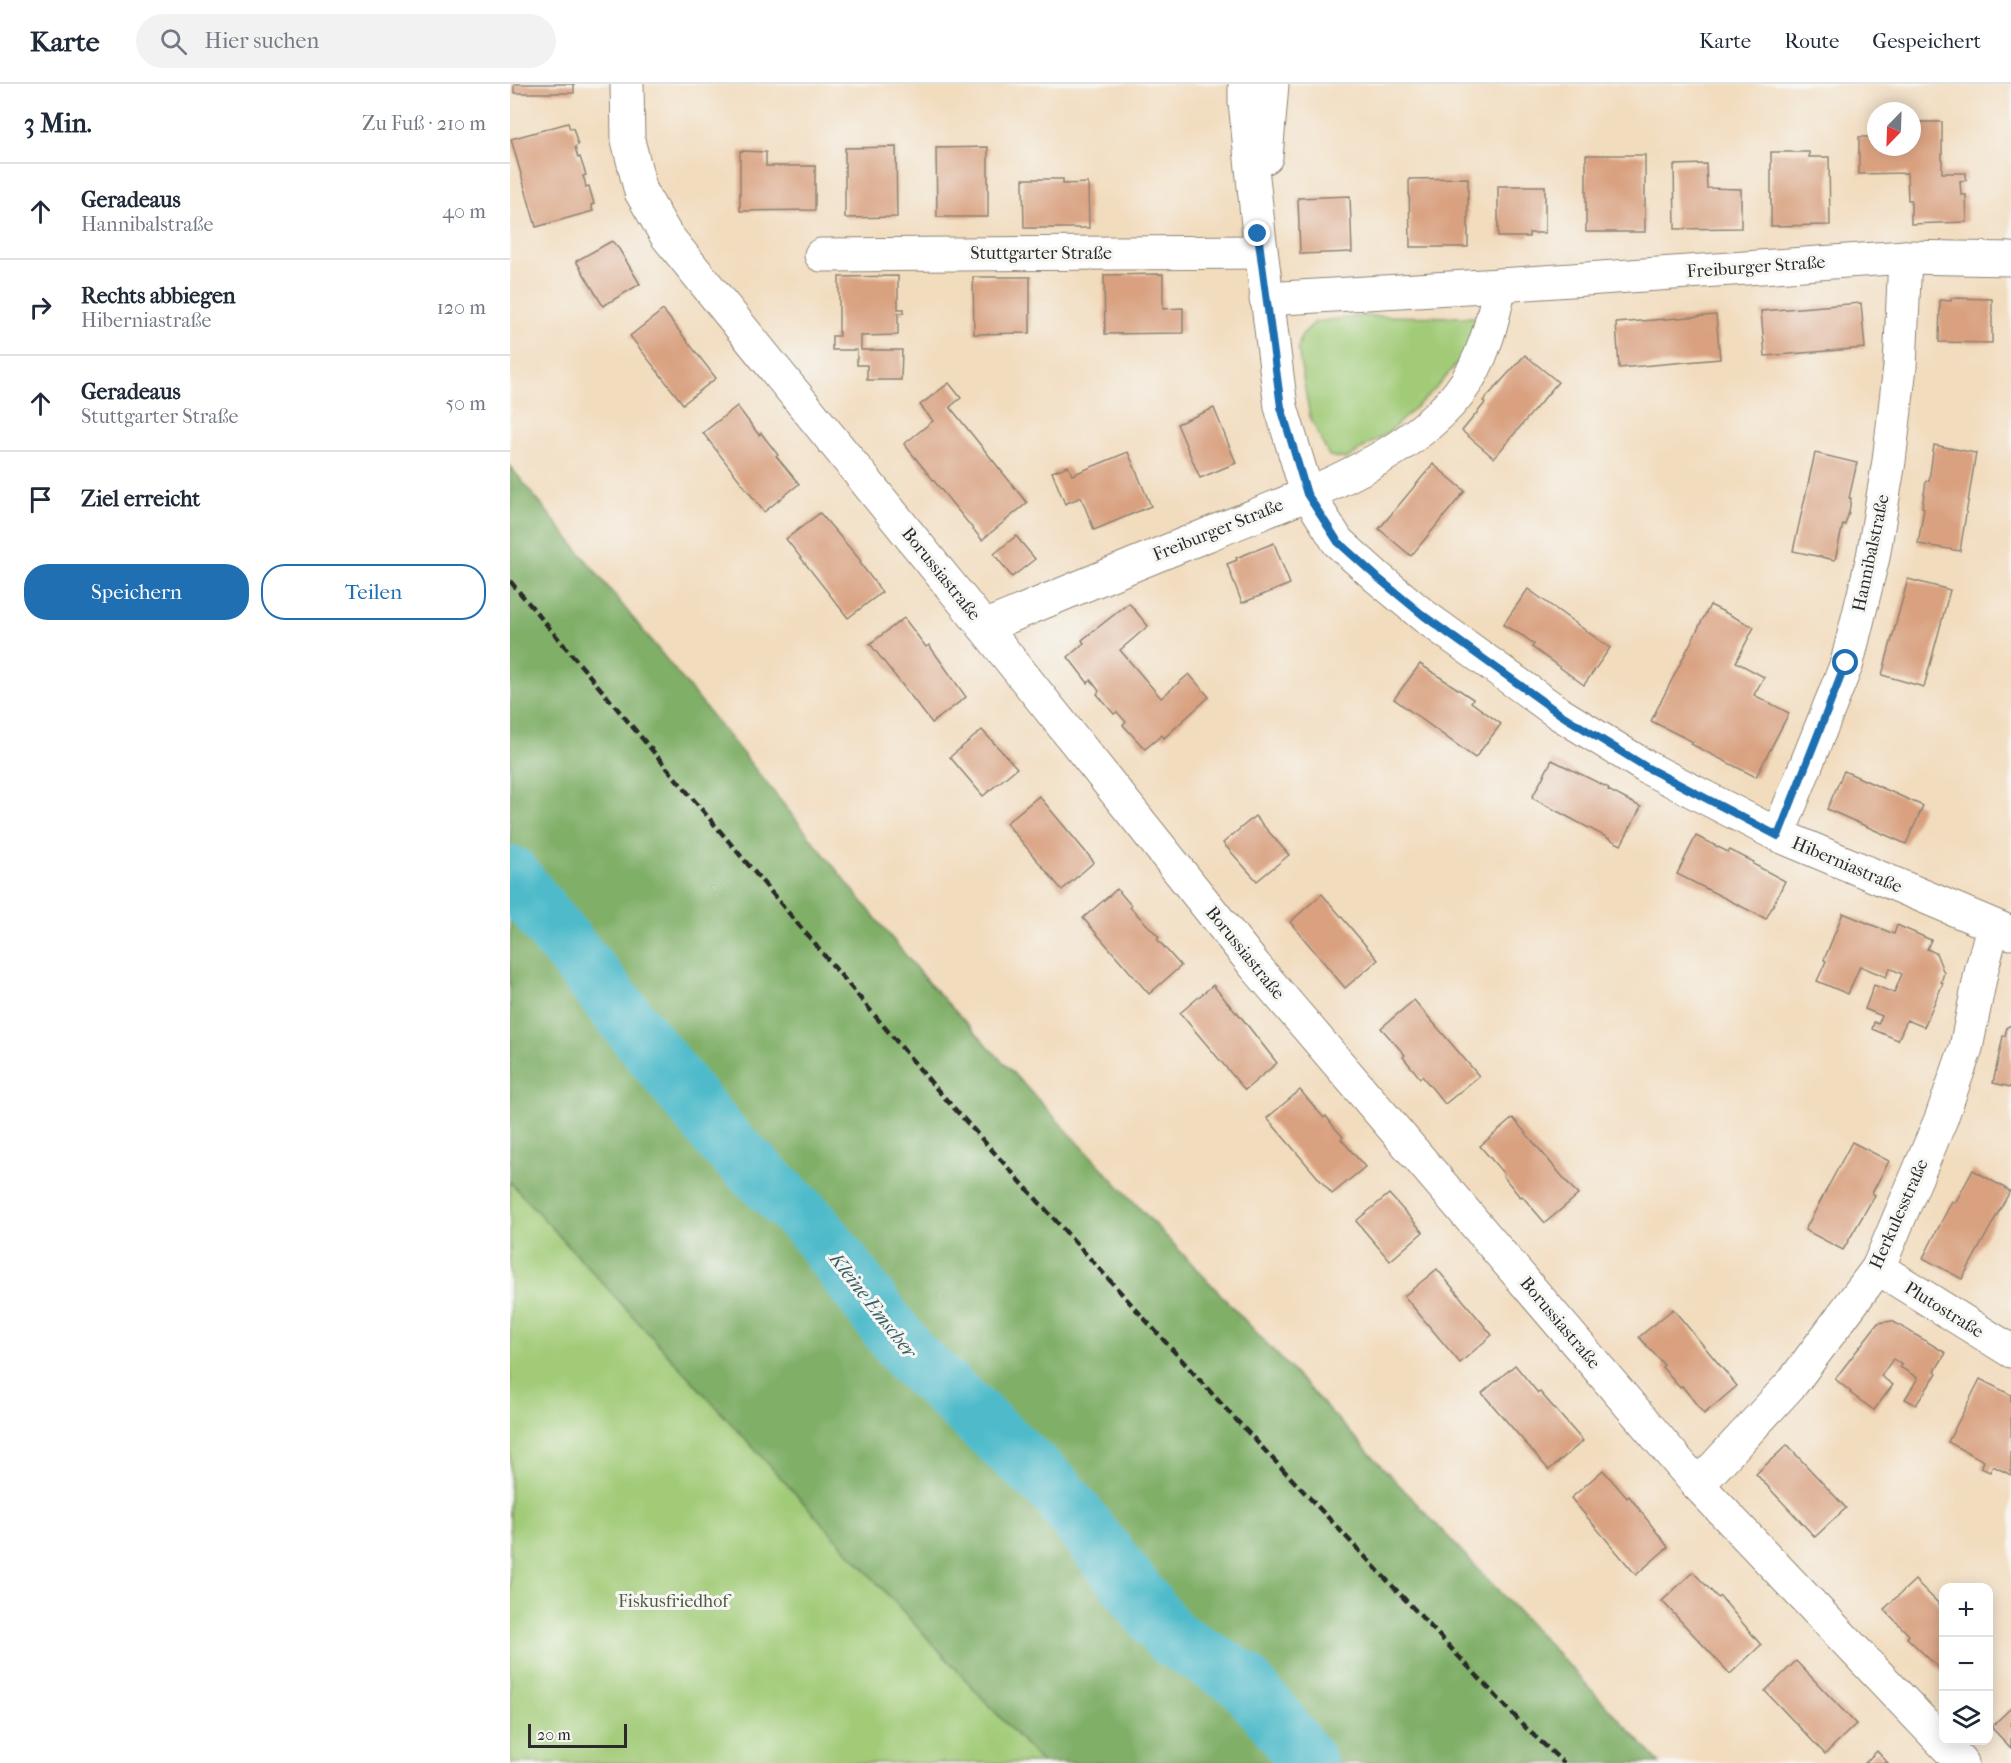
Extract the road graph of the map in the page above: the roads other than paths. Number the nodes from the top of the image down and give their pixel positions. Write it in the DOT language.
graph roads {
  1 [pos="627,84"];
  2 [pos="1245,84"];
  3 [pos="1272,84"];
  4 [pos="1260,243"];
  5 [pos="821,255"];
  6 [pos="1905,257"];
  7 [pos="2011,259"];
  8 [pos="1500,285"];
  9 [pos="1266,299"];
  10 [pos="1307,494"];
  11 [pos="984,627"];
  12 [pos="1778,836"];
  13 [pos="2002,930"];
  14 [pos="1878,1268"];
  15 [pos="2011,1351"];
  16 [pos="1698,1485"];
  17 [pos="1962,1763"];
  1 -- 11 [label="street, Borussiastraße"];
  2 -- 4 [label="street"];
  3 -- 4 [label="street"];
  4 -- 5 [label="street, Stuttgarter Straße"];
  4 -- 9 [label="street"];
  6 -- 7 [label="street, Freiburger Straße"];
  6 -- 8 [label="street, Freiburger Straße"];
  6 -- 12 [label="street, Hannibalstraße"];
  8 -- 9 [label="street, Freiburger Straße"];
  8 -- 10 [label="street, Freiburger Straße"];
  9 -- 10 [label="street"];
  10 -- 11 [label="street, Freiburger Straße"];
  10 -- 12 [label="street, Hiberniastraße"];
  11 -- 16 [label="street, Borussiastraße"];
  12 -- 13 [label="street, Hiberniastraße"];
  13 -- 14 [label="street, Herkulesstraße"];
  14 -- 15 [label="street, Plutostraße"];
  14 -- 16 [label="street, Herkulesstraße"];
  16 -- 17 [label="street, Borussiastraße"];
}
